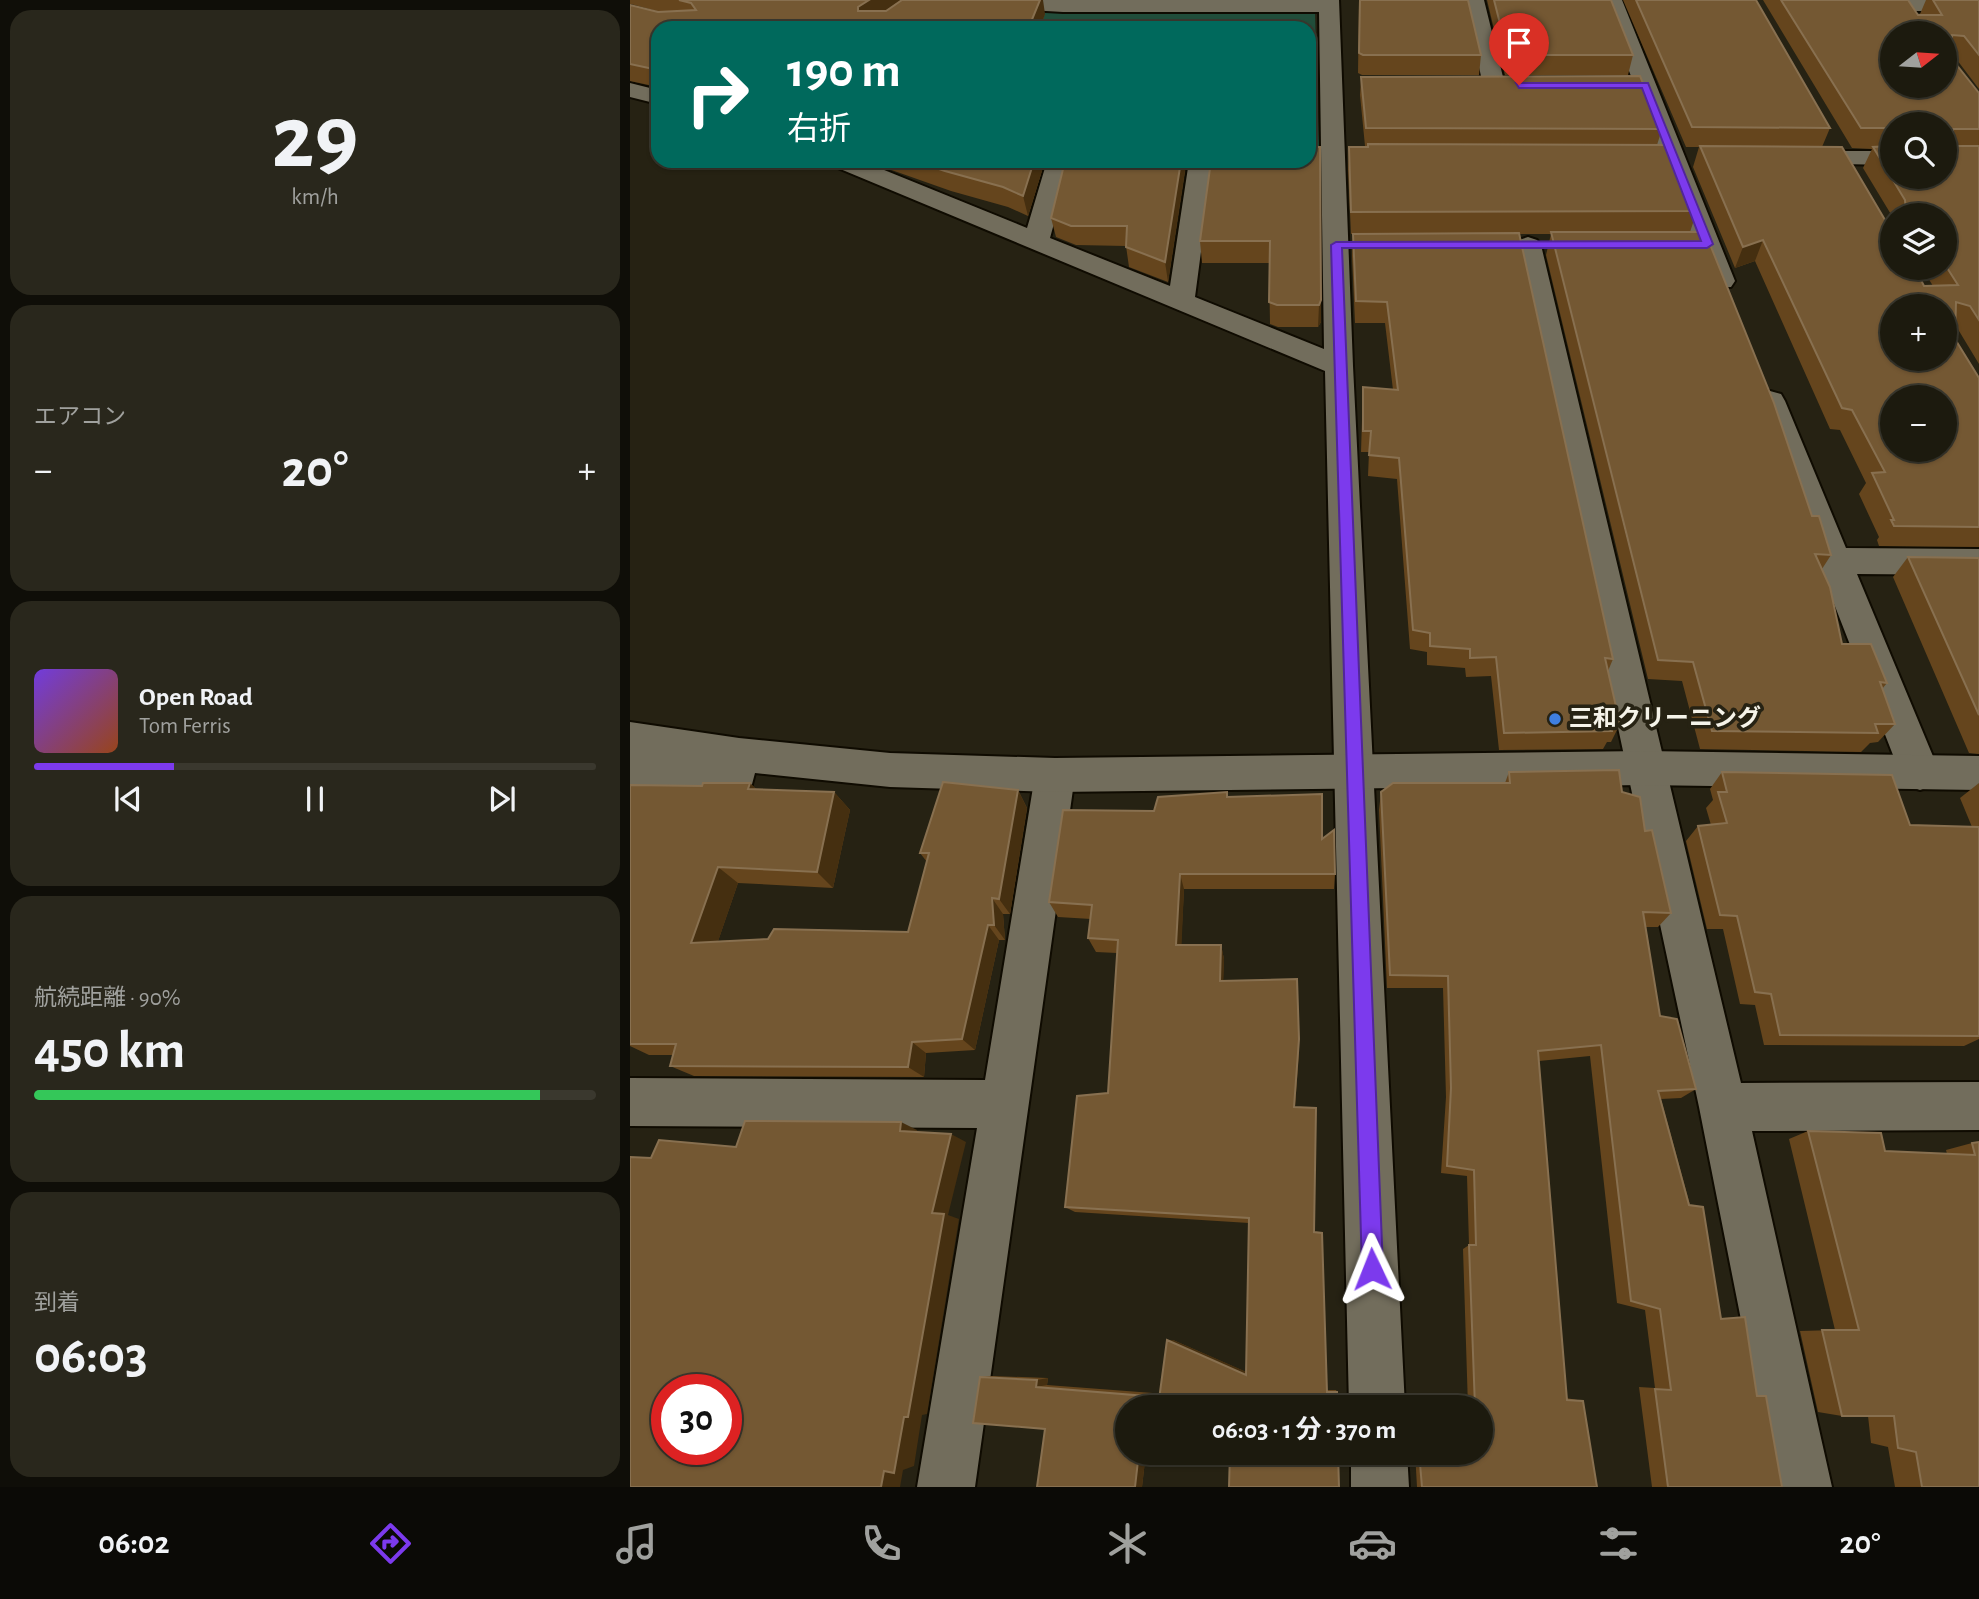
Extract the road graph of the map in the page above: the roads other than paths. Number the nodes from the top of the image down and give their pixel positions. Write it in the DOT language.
graph roads {
  1 [pos="1474,0"];
  2 [pos="1612,0"];
  3 [pos="963,1"];
  4 [pos="1064,3"];
  5 [pos="1194,3"];
  6 [pos="1329,3"];
  7 [pos="1898,3"];
  8 [pos="1979,5"];
  9 [pos="1009,21"];
  10 [pos="1912,21"];
  11 [pos="1467,85"];
  12 [pos="1494,85"];
  13 [pos="1521,85"];
  14 [pos="630,90"];
  15 [pos="651,95"];
  16 [pos="1829,136"];
  17 [pos="1335,157"];
  18 [pos="1772,158"];
  19 [pos="1842,158"];
  20 [pos="1880,158"];
  21 [pos="858,168"];
  22 [pos="1057,168"];
  23 [pos="1200,168"];
  24 [pos="1854,180"];
  25 [pos="1036,241"];
  26 [pos="1528,245"];
  27 [pos="1181,300"];
  28 [pos="1733,308"];
  29 [pos="1339,366"];
  30 [pos="1758,371"];
  31 [pos="1835,561"];
  32 [pos="1979,562"];
  33 [pos="630,737"];
  34 [pos="1644,768"];
  35 [pos="630,769"];
  36 [pos="890,770"];
  37 [pos="1355,772"];
  38 [pos="1979,772"];
  39 [pos="1920,773"];
  40 [pos="1055,775"];
  41 [pos="630,1102"];
  42 [pos="1004,1104"];
  43 [pos="1979,1106"];
  44 [pos="1723,1107"];
  45 [pos="1377,1395"];
  46 [pos="1379,1465"];
  47 [pos="947,1487"];
  48 [pos="1380,1487"];
  49 [pos="1803,1487"];
  1 -- 12 [label="street"];
  2 -- 28 [label="street"];
  3 -- 4 [label="street"];
  3 -- 9 [label="street"];
  4 -- 5 [label="street"];
  5 -- 6 [label="street"];
  6 -- 17 [label="street"];
  7 -- 8 [label="street"];
  7 -- 10 [label="street"];
  11 -- 12 [label="street"];
  12 -- 13 [label="street"];
  14 -- 15 [label="street"];
  16 -- 19 [label="street"];
  17 -- 29 [label="street"];
  18 -- 19 [label="street"];
  19 -- 20 [label="street"];
  19 -- 24 [label="street"];
  21 -- 25 [label="street"];
  22 -- 25 [label="street"];
  23 -- 27 [label="street"];
  25 -- 27 [label="street"];
  26 -- 34 [label="street"];
  27 -- 29 [label="street"];
  29 -- 37 [label="street"];
  30 -- 31 [label="street"];
  31 -- 32 [label="street"];
  31 -- 39 [label="street"];
  33 -- 36 [label="street"];
  34 -- 37 [label="street"];
  34 -- 39 [label="street"];
  34 -- 44 [label="street"];
  35 -- 36 [label="street"];
  36 -- 40 [label="street"];
  37 -- 40 [label="street"];
  37 -- 45 [label="street"];
  38 -- 39 [label="street"];
  40 -- 42 [label="street"];
  41 -- 42 [label="street"];
  42 -- 47 [label="street"];
  43 -- 44 [label="street"];
  44 -- 49 [label="street"];
  46 -- 48 [label="street"];
}
